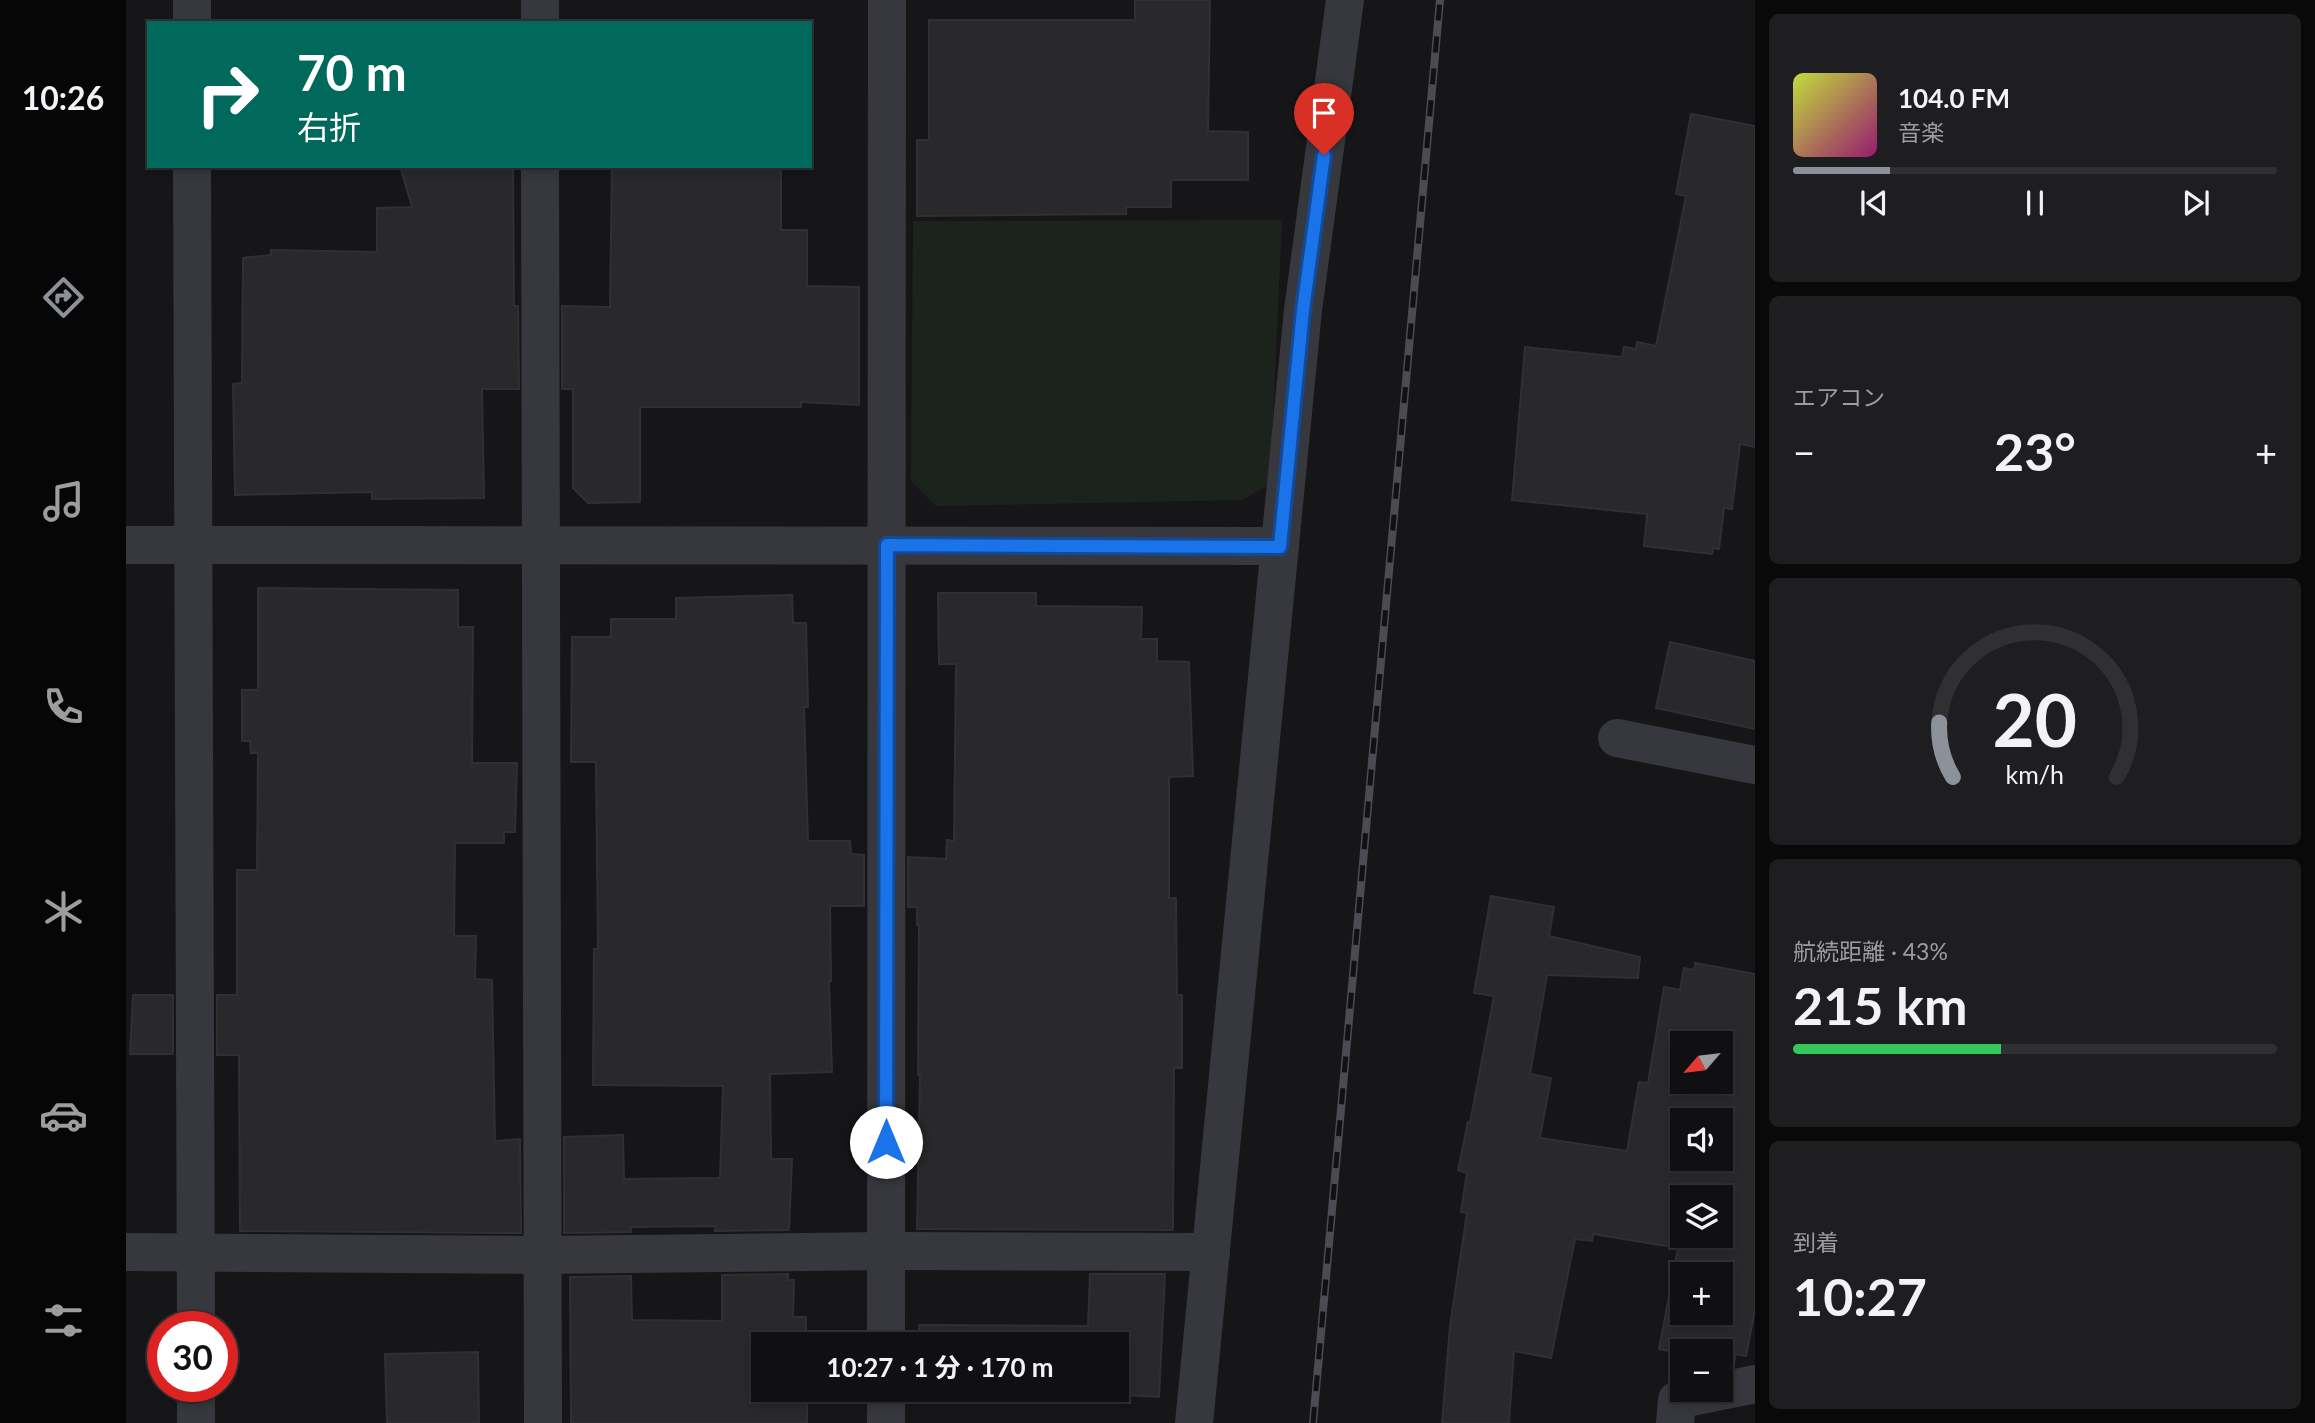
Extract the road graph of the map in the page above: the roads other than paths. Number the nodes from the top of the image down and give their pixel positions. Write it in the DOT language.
graph roads {
  1 [pos="192,0"];
  2 [pos="540,0"];
  3 [pos="887,0"];
  4 [pos="1345,0"];
  5 [pos="192,21"];
  6 [pos="540,21"];
  7 [pos="192,168"];
  8 [pos="540,168"];
  9 [pos="541,544"];
  10 [pos="126,545"];
  11 [pos="194,545"];
  12 [pos="887,545"];
  13 [pos="1280,547"];
  14 [pos="1617,738"];
  15 [pos="1755,765"];
  16 [pos="886,1251"];
  17 [pos="126,1252"];
  18 [pos="196,1252"];
  19 [pos="1211,1252"];
  20 [pos="543,1255"];
  21 [pos="196,1311"];
  22 [pos="886,1332"];
  23 [pos="1755,1384"];
  24 [pos="196,1402"];
  25 [pos="886,1402"];
  26 [pos="196,1423"];
  27 [pos="544,1423"];
  28 [pos="886,1423"];
  29 [pos="1194,1423"];
  30 [pos="1675,1423"];
  1 -- 5 [label="street"];
  2 -- 6 [label="street"];
  3 -- 12 [label="street"];
  4 -- 13 [label="street"];
  7 -- 11 [label="street"];
  8 -- 9 [label="street"];
  9 -- 11 [label="street"];
  9 -- 12 [label="street"];
  9 -- 20 [label="street"];
  10 -- 11 [label="street"];
  11 -- 18 [label="street"];
  12 -- 13 [label="street"];
  12 -- 16 [label="street"];
  13 -- 19 [label="street"];
  14 -- 15 [label="street"];
  16 -- 19 [label="street"];
  16 -- 20 [label="street"];
  16 -- 22 [label="street"];
  17 -- 18 [label="street"];
  18 -- 20 [label="street"];
  18 -- 21 [label="street"];
  19 -- 29 [label="street"];
  20 -- 27 [label="street"];
  23 -- 30 [label="street"];
  24 -- 26 [label="street"];
  25 -- 28 [label="street"];
}
